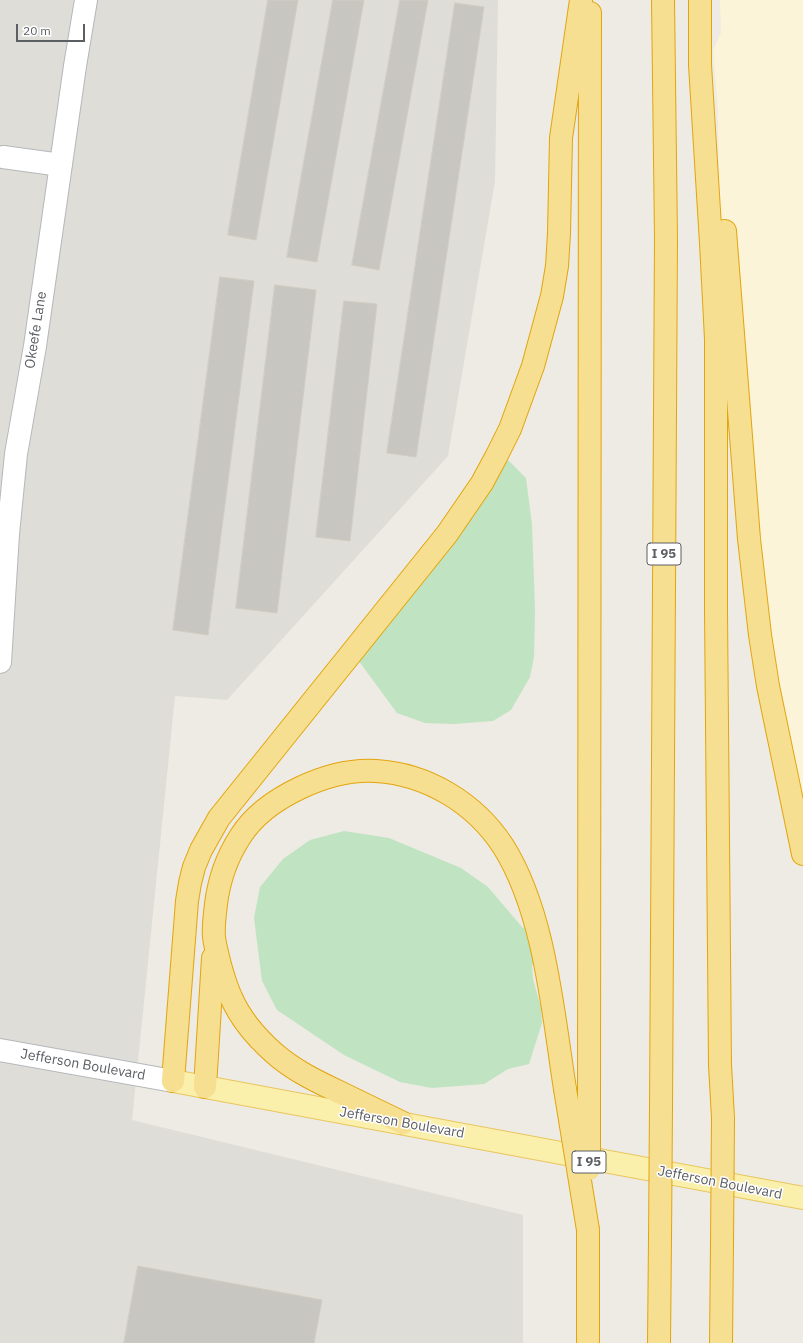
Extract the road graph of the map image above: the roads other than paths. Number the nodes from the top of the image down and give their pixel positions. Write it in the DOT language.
graph roads {
  1 [pos="86,0"];
  2 [pos="581,0"];
  3 [pos="590,0"];
  4 [pos="663,0"];
  5 [pos="700,0"];
  6 [pos="706,0"];
  7 [pos="2,157"];
  8 [pos="61,165"];
  9 [pos="0,662"];
  10 [pos="803,854"];
  11 [pos="214,937"];
  12 [pos="0,1050"];
  13 [pos="172,1081"];
  14 [pos="205,1087"];
  15 [pos="404,1123"];
  16 [pos="803,1198"];
  17 [pos="588,1230"];
  18 [pos="588,1343"];
  19 [pos="659,1343"];
  20 [pos="721,1343"];
  1 -- 8 [label="street, Okeefe Lane"];
  2 -- 13 [label="highway"];
  3 -- 17 [label="highway, I 95, bridge"];
  4 -- 19 [label="highway, I 95, bridge"];
  5 -- 20 [label="highway, bridge"];
  6 -- 10 [label="highway"];
  7 -- 8 [label="street"];
  8 -- 9 [label="street, Okeefe Lane"];
  11 -- 14 [label="highway"];
  11 -- 15 [label="highway"];
  11 -- 17 [label="highway, bridge"];
  12 -- 13 [label="street, Jefferson Boulevard"];
  13 -- 14 [label="main road, Jefferson Boulevard"];
  14 -- 15 [label="main road, Jefferson Boulevard"];
  15 -- 16 [label="main road, Jefferson Boulevard"];
  17 -- 18 [label="highway, I 95"];
}
